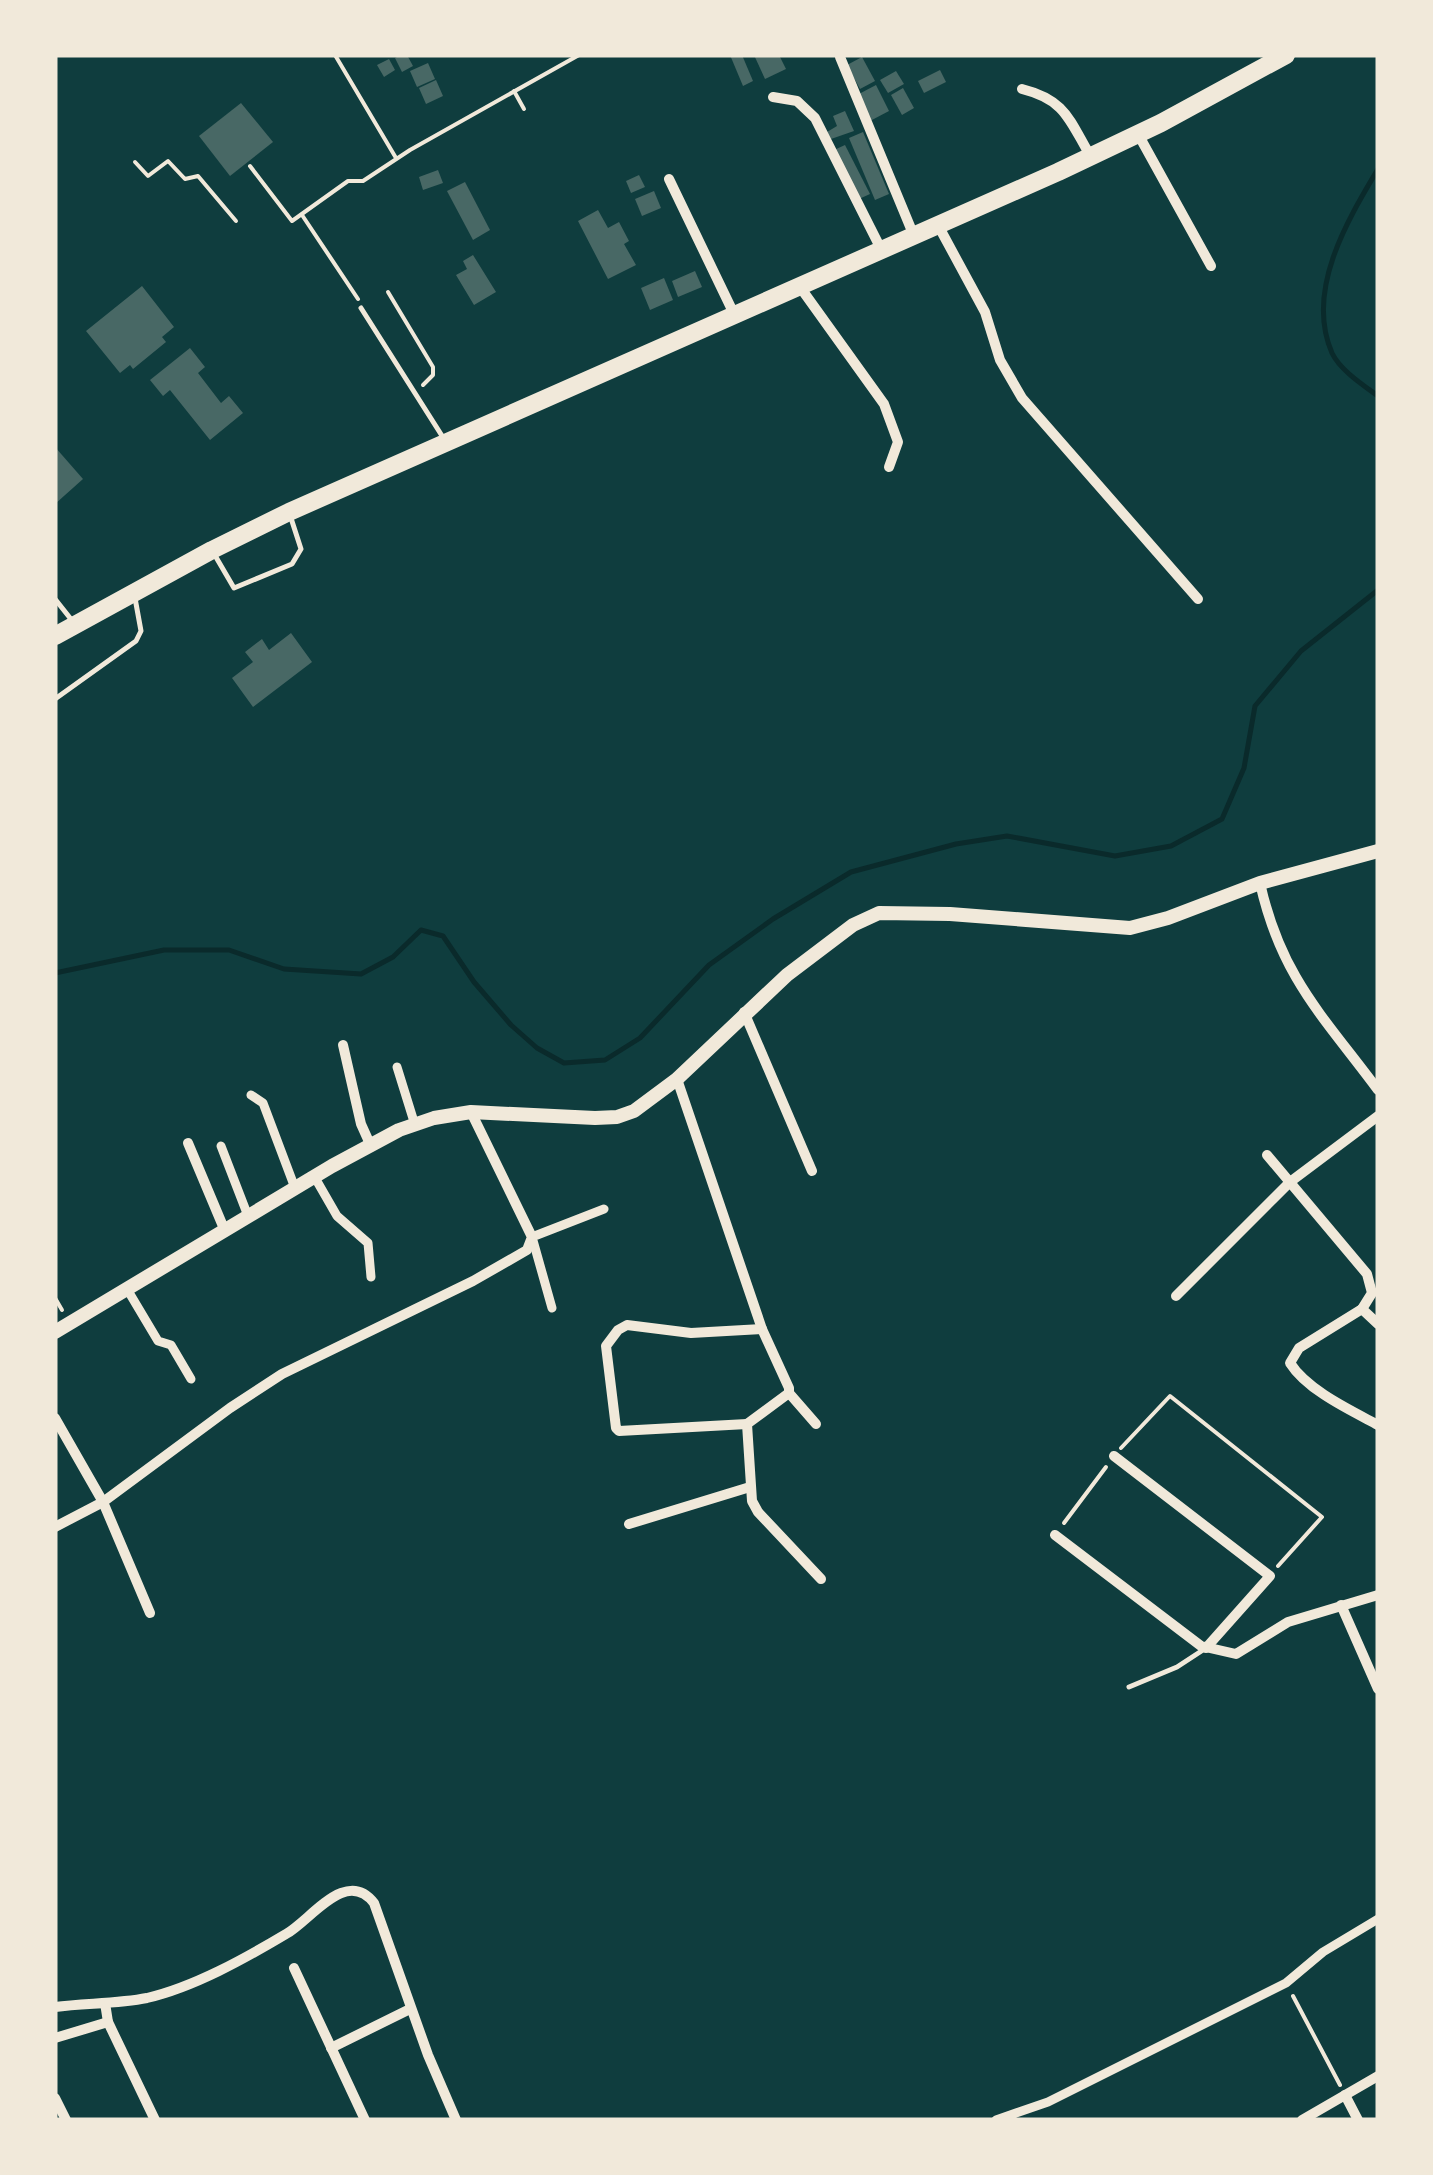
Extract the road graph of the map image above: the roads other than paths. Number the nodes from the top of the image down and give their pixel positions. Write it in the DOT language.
graph roads {
  1 [pos="1286,55"];
  2 [pos="840,57"];
  3 [pos="1022,89"];
  4 [pos="773,97"];
  5 [pos="1138,134"];
  6 [pos="1091,156"];
  7 [pos="669,179"];
  8 [pos="939,226"];
  9 [pos="914,236"];
  10 [pos="883,252"];
  11 [pos="1211,266"];
  12 [pos="800,288"];
  13 [pos="362,308"];
  14 [pos="736,317"];
  15 [pos="445,442"];
  16 [pos="889,467"];
  17 [pos="290,512"];
  18 [pos="212,550"];
  19 [pos="135,594"];
  20 [pos="55,599"];
  21 [pos="1198,599"];
  22 [pos="76,625"];
  23 [pos="55,636"];
  24 [pos="55,699"];
  25 [pos="1378,851"];
  26 [pos="1260,883"];
  27 [pos="744,1012"];
  28 [pos="343,1045"];
  29 [pos="397,1067"];
  30 [pos="677,1079"];
  31 [pos="1378,1090"];
  32 [pos="252,1095"];
  33 [pos="471,1112"];
  34 [pos="1378,1116"];
  35 [pos="415,1125"];
  36 [pos="188,1143"];
  37 [pos="370,1144"];
  38 [pos="221,1146"];
  39 [pos="1266,1155"];
  40 [pos="812,1171"];
  41 [pos="314,1176"];
  42 [pos="1290,1182"];
  43 [pos="296,1188"];
  44 [pos="604,1208"];
  45 [pos="248,1216"];
  46 [pos="225,1231"];
  47 [pos="532,1237"];
  48 [pos="372,1277"];
  49 [pos="127,1289"];
  50 [pos="1176,1296"];
  51 [pos="552,1308"];
  52 [pos="1362,1309"];
  53 [pos="1378,1324"];
  54 [pos="762,1329"];
  55 [pos="55,1332"];
  56 [pos="192,1379"];
  57 [pos="789,1393"];
  58 [pos="55,1418"];
  59 [pos="747,1424"];
  60 [pos="816,1424"];
  61 [pos="1378,1425"];
  62 [pos="1114,1456"];
  63 [pos="750,1487"];
  64 [pos="103,1502"];
  65 [pos="629,1524"];
  66 [pos="55,1528"];
  67 [pos="1055,1535"];
  68 [pos="821,1579"];
  69 [pos="1378,1595"];
  70 [pos="1341,1605"];
  71 [pos="150,1613"];
  72 [pos="1206,1648"];
  73 [pos="1129,1687"];
  74 [pos="1378,1689"];
  75 [pos="1378,1919"];
  76 [pos="294,1968"];
  77 [pos="105,2002"];
  78 [pos="55,2007"];
  79 [pos="410,2009"];
  80 [pos="108,2022"];
  81 [pos="55,2038"];
  82 [pos="331,2048"];
  83 [pos="1378,2076"];
  84 [pos="1345,2095"];
  85 [pos="55,2098"];
  86 [pos="66,2120"];
  87 [pos="155,2120"];
  88 [pos="365,2120"];
  89 [pos="456,2120"];
  90 [pos="996,2120"];
  91 [pos="1302,2120"];
  92 [pos="1358,2120"];
  1 -- 5 [label="main road"];
  2 -- 9 [label="street"];
  3 -- 6 [label="street"];
  4 -- 10 [label="street"];
  5 -- 6 [label="main road"];
  5 -- 11 [label="street"];
  6 -- 8 [label="main road"];
  7 -- 14 [label="street"];
  8 -- 9 [label="main road"];
  8 -- 21 [label="street"];
  9 -- 10 [label="main road"];
  10 -- 12 [label="main road"];
  12 -- 14 [label="main road"];
  12 -- 16 [label="street"];
  13 -- 15 [label="lane"];
  14 -- 15 [label="main road"];
  15 -- 17 [label="main road"];
  17 -- 18 [label="main road"];
  17 -- 18 [label="lane"];
  18 -- 19 [label="main road"];
  19 -- 22 [label="main road"];
  19 -- 24 [label="lane"];
  20 -- 22 [label="lane"];
  22 -- 23 [label="main road"];
  25 -- 26 [label="street"];
  26 -- 27 [label="street"];
  26 -- 31 [label="street"];
  27 -- 30 [label="street"];
  27 -- 40 [label="street"];
  28 -- 37 [label="street"];
  29 -- 35 [label="street"];
  30 -- 33 [label="street"];
  30 -- 54 [label="street"];
  32 -- 43 [label="street"];
  33 -- 35 [label="street"];
  33 -- 47 [label="street"];
  34 -- 42 [label="street"];
  35 -- 37 [label="street"];
  36 -- 46 [label="street"];
  37 -- 41 [label="street"];
  38 -- 45 [label="street"];
  39 -- 42 [label="street"];
  41 -- 43 [label="street"];
  41 -- 48 [label="street"];
  42 -- 50 [label="street"];
  42 -- 52 [label="street"];
  43 -- 45 [label="street"];
  44 -- 47 [label="street"];
  45 -- 46 [label="street"];
  46 -- 49 [label="street"];
  47 -- 51 [label="street"];
  47 -- 64 [label="street"];
  49 -- 55 [label="street"];
  49 -- 56 [label="street"];
  52 -- 53 [label="street"];
  52 -- 61 [label="street"];
  54 -- 57 [label="street"];
  54 -- 59 [label="street"];
  57 -- 59 [label="street"];
  57 -- 60 [label="street"];
  58 -- 64 [label="street"];
  59 -- 63 [label="street"];
  62 -- 72 [label="street"];
  63 -- 65 [label="street"];
  63 -- 68 [label="street"];
  64 -- 66 [label="street"];
  64 -- 71 [label="street"];
  67 -- 72 [label="street"];
  69 -- 70 [label="street"];
  70 -- 72 [label="street"];
  70 -- 74 [label="street"];
  72 -- 73 [label="lane"];
  75 -- 90 [label="street"];
  76 -- 82 [label="street"];
  77 -- 78 [label="street"];
  77 -- 79 [label="street"];
  77 -- 80 [label="street"];
  79 -- 82 [label="street"];
  79 -- 89 [label="street"];
  80 -- 81 [label="street"];
  80 -- 87 [label="street"];
  82 -- 88 [label="street"];
  83 -- 84 [label="street"];
  84 -- 91 [label="street"];
  84 -- 92 [label="street"];
  85 -- 86 [label="street"];
}
